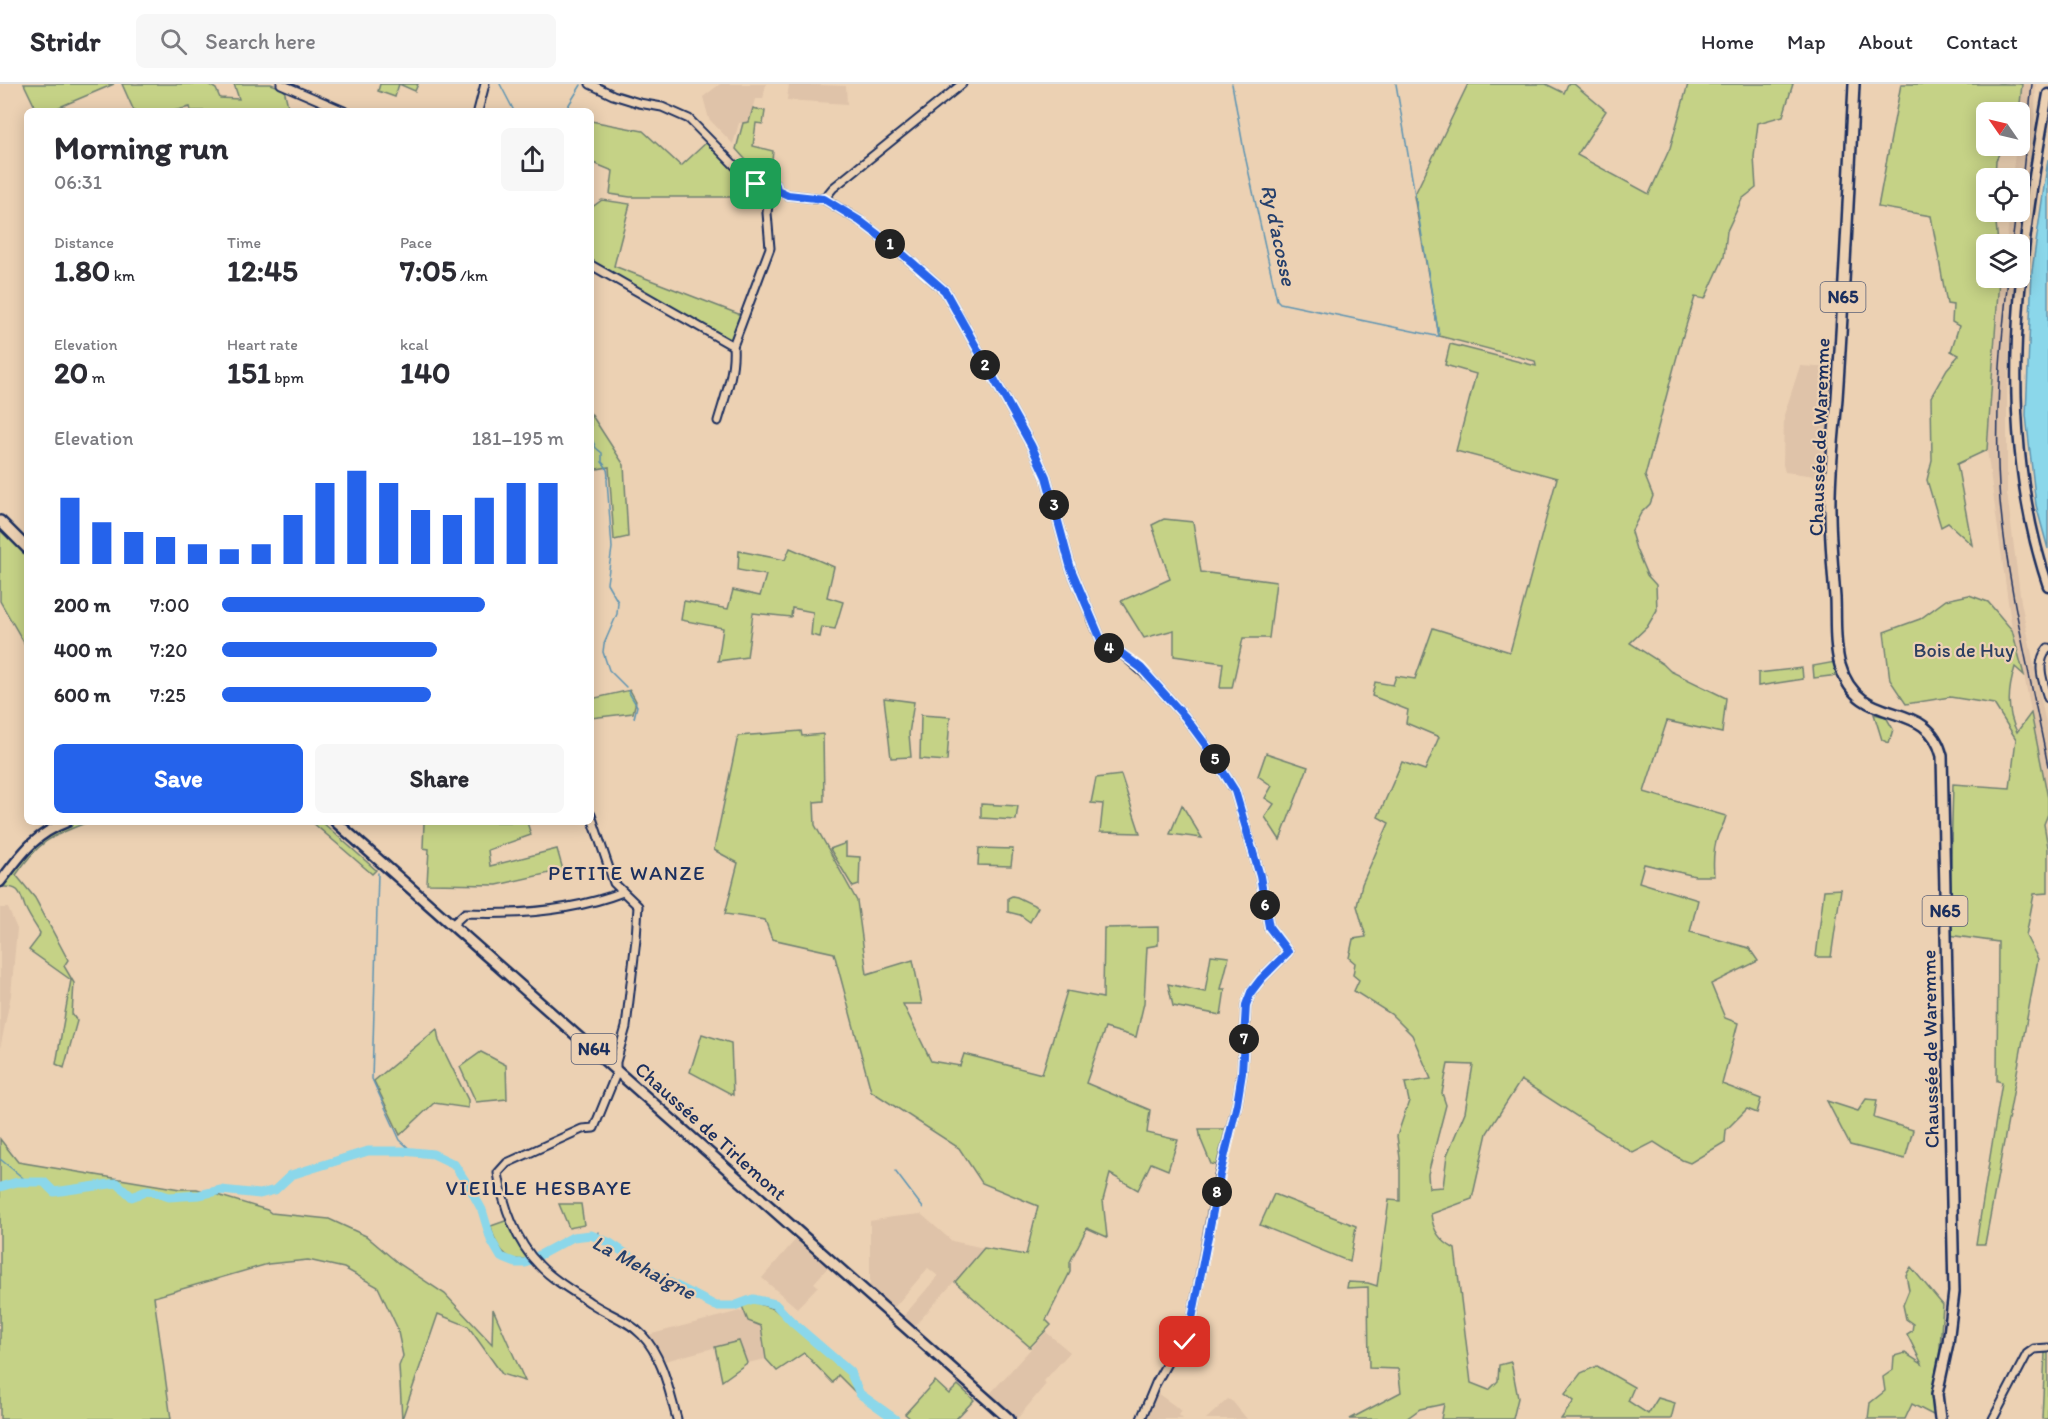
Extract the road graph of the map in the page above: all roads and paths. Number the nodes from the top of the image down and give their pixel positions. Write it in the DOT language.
graph roads {
  1 [pos="281,84"];
  2 [pos="485,84"];
  3 [pos="590,84"];
  4 [pos="962,84"];
  5 [pos="1854,84"];
  6 [pos="2048,94"];
  7 [pos="337,108"];
  8 [pos="479,108"];
  9 [pos="763,184"];
  10 [pos="777,190"];
  11 [pos="769,196"];
  12 [pos="824,199"];
  13 [pos="594,267"];
  14 [pos="733,346"];
  15 [pos="718,421"];
  16 [pos="0,521"];
  17 [pos="24,545"];
  18 [pos="2048,586"];
  19 [pos="2048,648"];
  20 [pos="2048,698"];
  21 [pos="594,824"];
  22 [pos="60,825"];
  23 [pos="339,825"];
  24 [pos="0,882"];
  25 [pos="623,892"];
  26 [pos="452,925"];
  27 [pos="616,1070"];
  28 [pos="2048,1348"];
  29 [pos="677,1419"];
  30 [pos="1008,1419"];
  31 [pos="1142,1419"];
  32 [pos="1940,1419"];
  33 [pos="1993,1419"];
  1 -- 7 [label="street"];
  2 -- 8 [label="street"];
  3 -- 9 [label="street"];
  4 -- 12 [label="street"];
  5 -- 32 [label="main road, Chaussée de Waremme / N65"];
  6 -- 18 [label="main road"];
  9 -- 10 [label="street"];
  9 -- 11 [label="street"];
  10 -- 11 [label="street"];
  10 -- 12 [label="street"];
  11 -- 14 [label="street"];
  12 -- 31 [label="street"];
  13 -- 14 [label="street"];
  14 -- 15 [label="street"];
  16 -- 17 [label="main road"];
  19 -- 20 [label="street"];
  21 -- 25 [label="street"];
  22 -- 24 [label="main road"];
  23 -- 26 [label="main road, Chaussée de Tirlemont / N64"];
  25 -- 26 [label="street"];
  25 -- 27 [label="street"];
  26 -- 27 [label="main road, Chaussée de Tirlemont / N64"];
  27 -- 29 [label="street"];
  27 -- 30 [label="main road, Chaussée de Tirlemont / N64"];
  28 -- 33 [label="street"];
}
